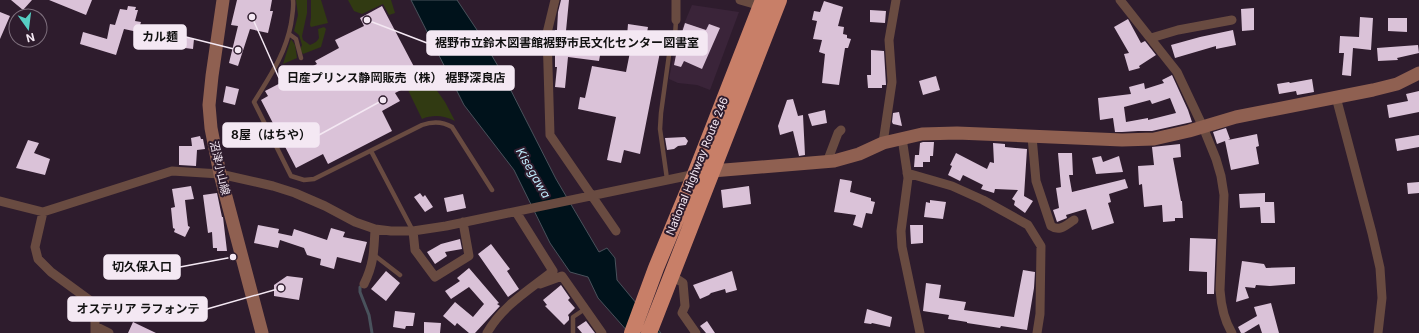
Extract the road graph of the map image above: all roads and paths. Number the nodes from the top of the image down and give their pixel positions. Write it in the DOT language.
graph roads {
  1 [pos="223,0"];
  2 [pos="293,0"];
  3 [pos="555,0"];
  4 [pos="676,0"];
  5 [pos="740,0"];
  6 [pos="779,0"];
  7 [pos="896,0"];
  8 [pos="1120,0"];
  9 [pos="762,3"];
  10 [pos="676,20"];
  11 [pos="1232,20"];
  12 [pos="289,34"];
  13 [pos="1151,38"];
  14 [pos="300,58"];
  15 [pos="1419,73"];
  16 [pos="1336,97"];
  17 [pos="1203,127"];
  18 [pos="841,130"];
  19 [pos="1032,137"];
  20 [pos="902,138"];
  21 [pos="883,142"];
  22 [pos="371,151"];
  23 [pos="827,162"];
  24 [pos="712,171"];
  25 [pos="907,173"];
  26 [pos="220,174"];
  27 [pos="695,174"];
  28 [pos="667,179"];
  29 [pos="492,190"];
  30 [pos="592,196"];
  31 [pos="0,201"];
  32 [pos="43,212"];
  33 [pos="516,212"];
  34 [pos="1074,220"];
  35 [pos="464,222"];
  36 [pos="375,229"];
  37 [pos="413,231"];
  38 [pos="616,231"];
  39 [pos="374,255"];
  40 [pos="400,275"];
  41 [pos="671,275"];
  42 [pos="364,284"];
  43 [pos="535,285"];
  44 [pos="585,309"];
  45 [pos="95,330"];
  46 [pos="109,333"];
  47 [pos="262,333"];
  48 [pos="487,333"];
  49 [pos="573,333"];
  50 [pos="602,333"];
  51 [pos="632,333"];
  52 [pos="649,333"];
  53 [pos="696,333"];
  54 [pos="920,333"];
  55 [pos="1038,333"];
  56 [pos="1232,333"];
  57 [pos="1378,333"];
  1 -- 26 [label="street, 沼津小山線"];
  2 -- 12 [label="lane"];
  3 -- 30 [label="street"];
  4 -- 10 [label="street"];
  5 -- 9 [label="street"];
  6 -- 24 [label="highway, National Highway Route 246"];
  7 -- 21 [label="street"];
  8 -- 13 [label="street"];
  9 -- 27 [label="highway, National Highway Route 246"];
  10 -- 28 [label="lane"];
  11 -- 13 [label="street"];
  12 -- 14 [label="lane"];
  12 -- 22 [label="lane"];
  13 -- 17 [label="street"];
  15 -- 16 [label="street"];
  16 -- 17 [label="street"];
  16 -- 57 [label="street"];
  17 -- 19 [label="street"];
  17 -- 56 [label="street"];
  18 -- 23 [label="street"];
  19 -- 20 [label="street"];
  19 -- 34 [label="street"];
  20 -- 21 [label="street"];
  20 -- 25 [label="street"];
  21 -- 23 [label="street"];
  22 -- 29 [label="lane"];
  22 -- 37 [label="lane"];
  23 -- 24 [label="street"];
  24 -- 27 [label="street"];
  24 -- 41 [label="highway, National Highway Route 246"];
  25 -- 54 [label="street"];
  25 -- 55 [label="street"];
  26 -- 32 [label="street"];
  26 -- 36 [label="street"];
  26 -- 47 [label="street, 沼津小山線"];
  27 -- 28 [label="street"];
  27 -- 51 [label="highway, National Highway Route 246"];
  28 -- 30 [label="street"];
  30 -- 33 [label="street"];
  30 -- 38 [label="street"];
  31 -- 32 [label="street"];
  32 -- 45 [label="street"];
  33 -- 35 [label="street"];
  33 -- 43 [label="street"];
  35 -- 37 [label="street"];
  35 -- 37 [label="street"];
  36 -- 37 [label="street"];
  36 -- 39 [label="street"];
  39 -- 40 [label="lane"];
  39 -- 42 [label="street"];
  41 -- 52 [label="highway, National Highway Route 246"];
  41 -- 53 [label="street"];
  43 -- 44 [label="street"];
  43 -- 48 [label="street"];
  44 -- 49 [label="lane"];
  44 -- 50 [label="street"];
  45 -- 46 [label="street"];
}
